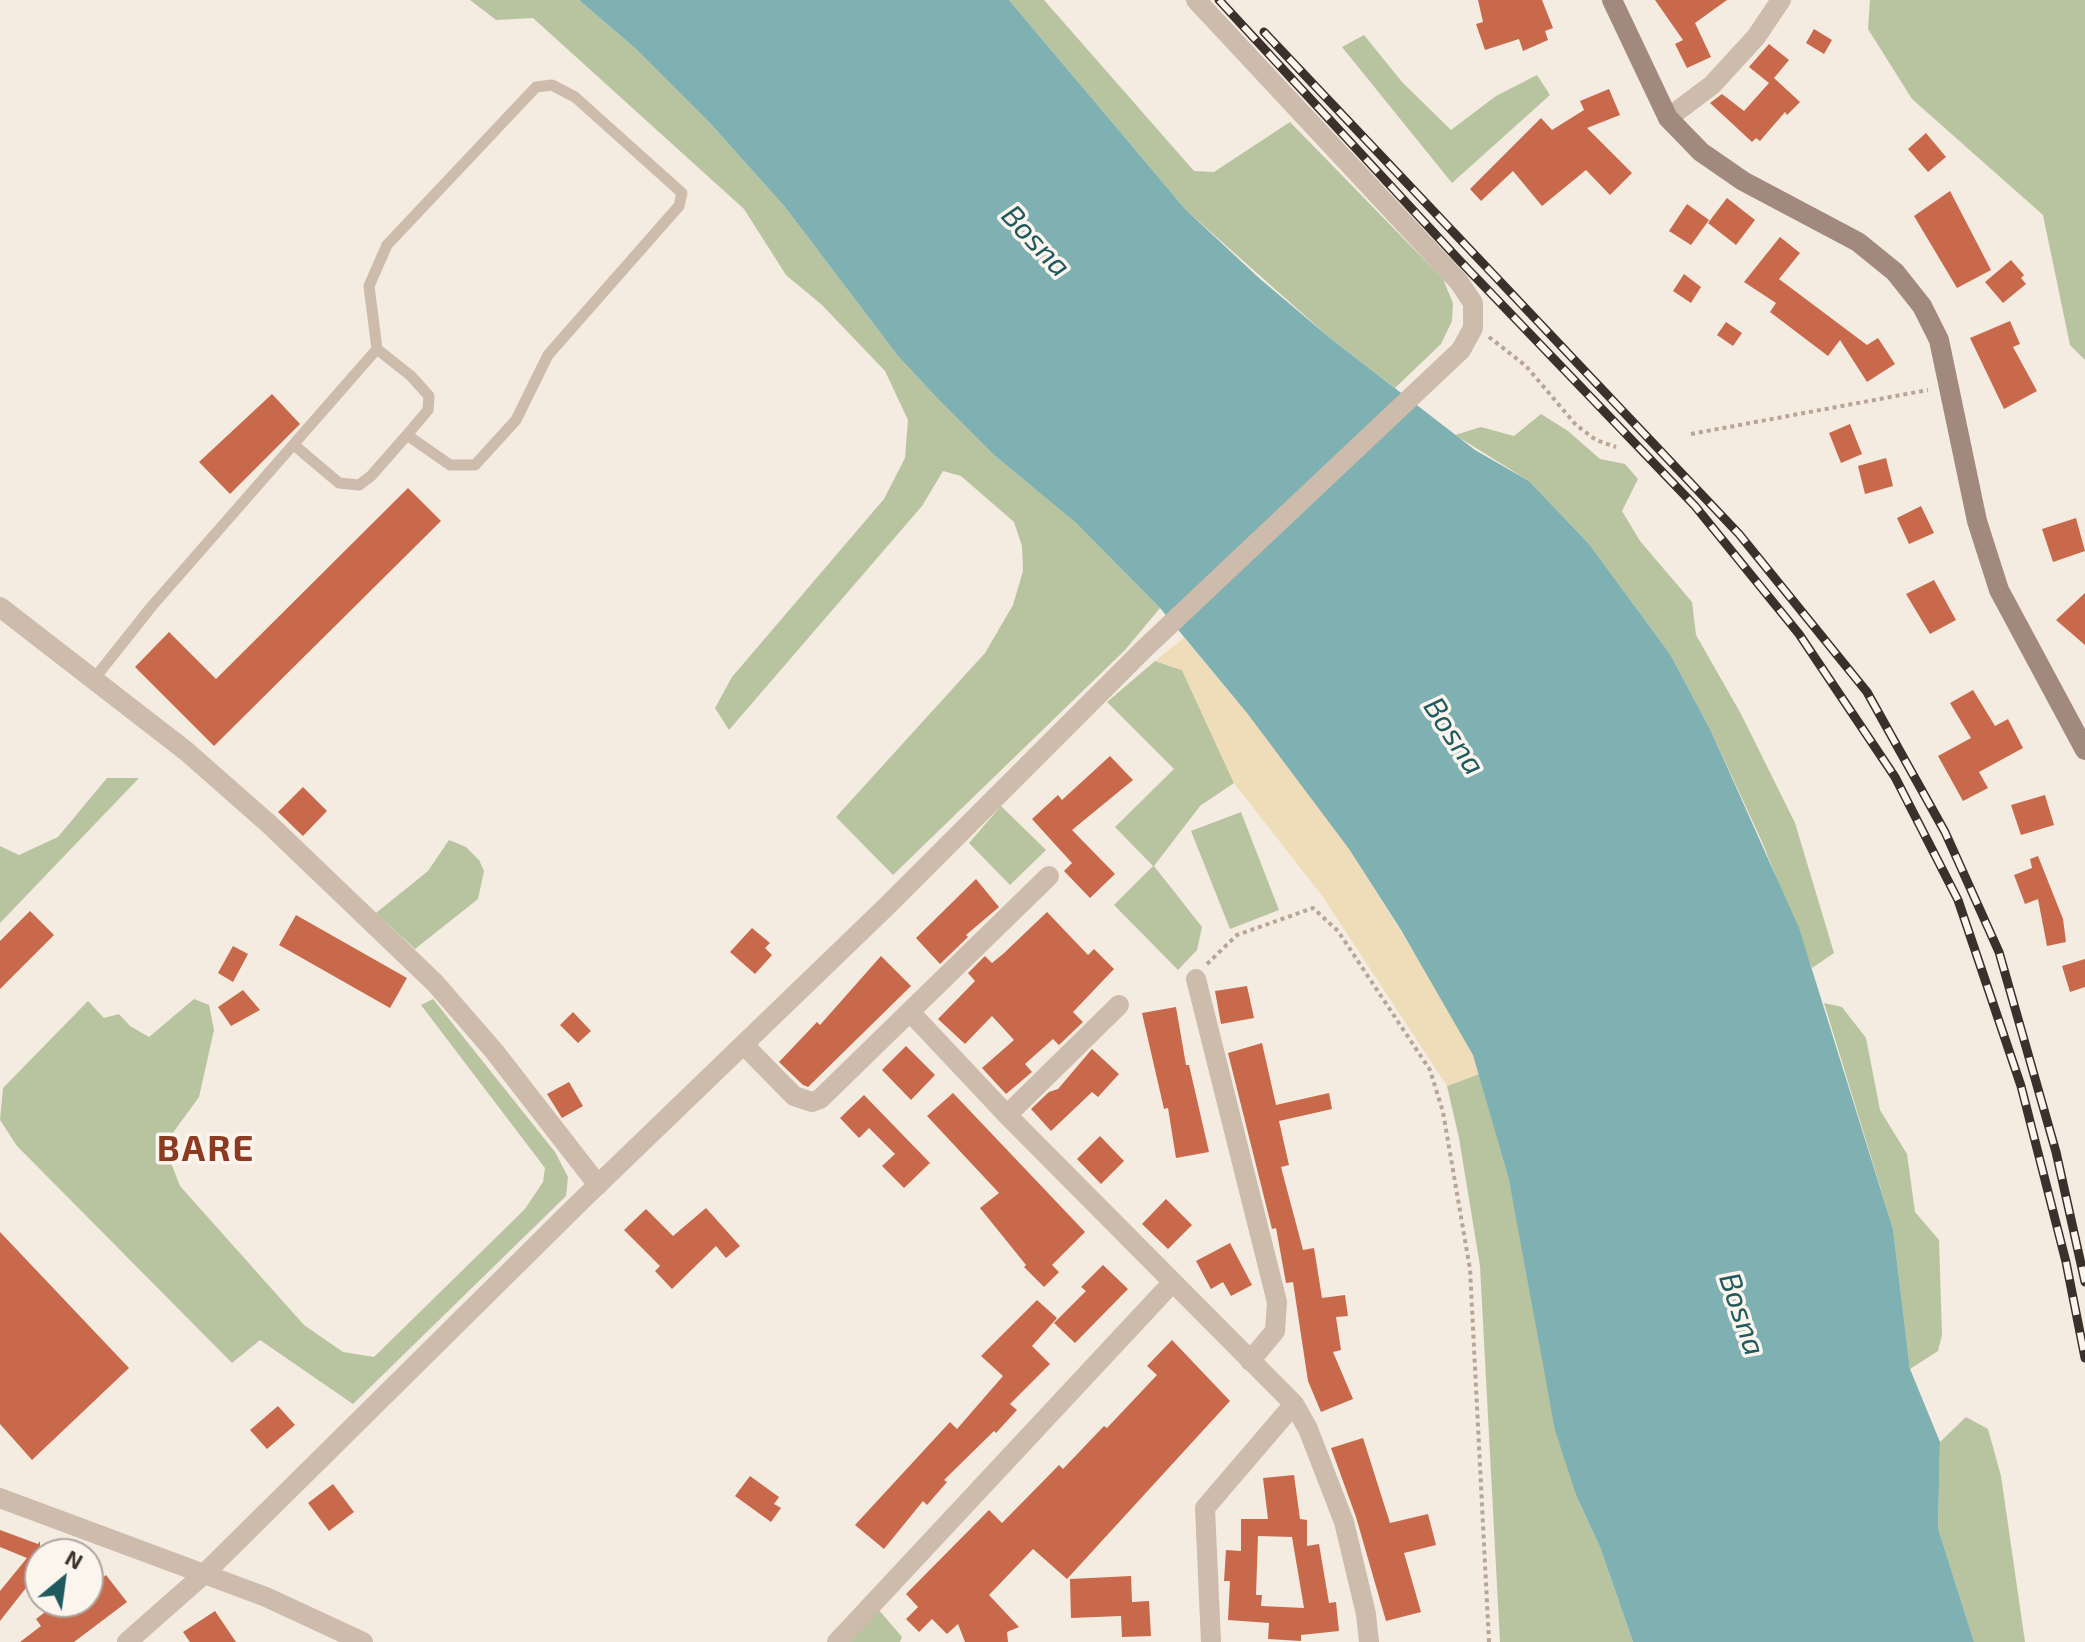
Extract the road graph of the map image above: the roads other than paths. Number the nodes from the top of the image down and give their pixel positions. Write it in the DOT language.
graph roads {
  1 [pos="1196,0"];
  2 [pos="1612,0"];
  3 [pos="1781,0"];
  4 [pos="1668,118"];
  5 [pos="377,349"];
  6 [pos="407,435"];
  7 [pos="294,445"];
  8 [pos="0,607"];
  9 [pos="94,679"];
  10 [pos="2085,750"];
  11 [pos="1049,876"];
  12 [pos="1196,979"];
  13 [pos="1119,1005"];
  14 [pos="911,1013"];
  15 [pos="745,1046"];
  16 [pos="1007,1115"];
  17 [pos="598,1185"];
  18 [pos="1172,1283"];
  19 [pos="1250,1361"];
  20 [pos="1294,1404"];
  21 [pos="0,1498"];
  22 [pos="203,1575"];
  23 [pos="127,1642"];
  24 [pos="363,1642"];
  25 [pos="837,1642"];
  26 [pos="1211,1642"];
  27 [pos="1369,1642"];
  1 -- 15 [label="street"];
  2 -- 4 [label="main road"];
  3 -- 4 [label="street"];
  4 -- 10 [label="main road"];
  5 -- 6 [label="lane"];
  5 -- 6 [label="lane"];
  5 -- 7 [label="lane"];
  6 -- 7 [label="lane"];
  7 -- 9 [label="lane"];
  8 -- 9 [label="street"];
  9 -- 17 [label="street"];
  11 -- 14 [label="street"];
  12 -- 19 [label="street"];
  13 -- 16 [label="street"];
  14 -- 15 [label="street"];
  14 -- 16 [label="street"];
  15 -- 17 [label="street"];
  16 -- 18 [label="street"];
  17 -- 22 [label="street"];
  18 -- 19 [label="street"];
  18 -- 25 [label="street"];
  19 -- 20 [label="street"];
  20 -- 26 [label="street"];
  20 -- 27 [label="street"];
  21 -- 22 [label="street"];
  22 -- 23 [label="street"];
  22 -- 24 [label="street"];
}
